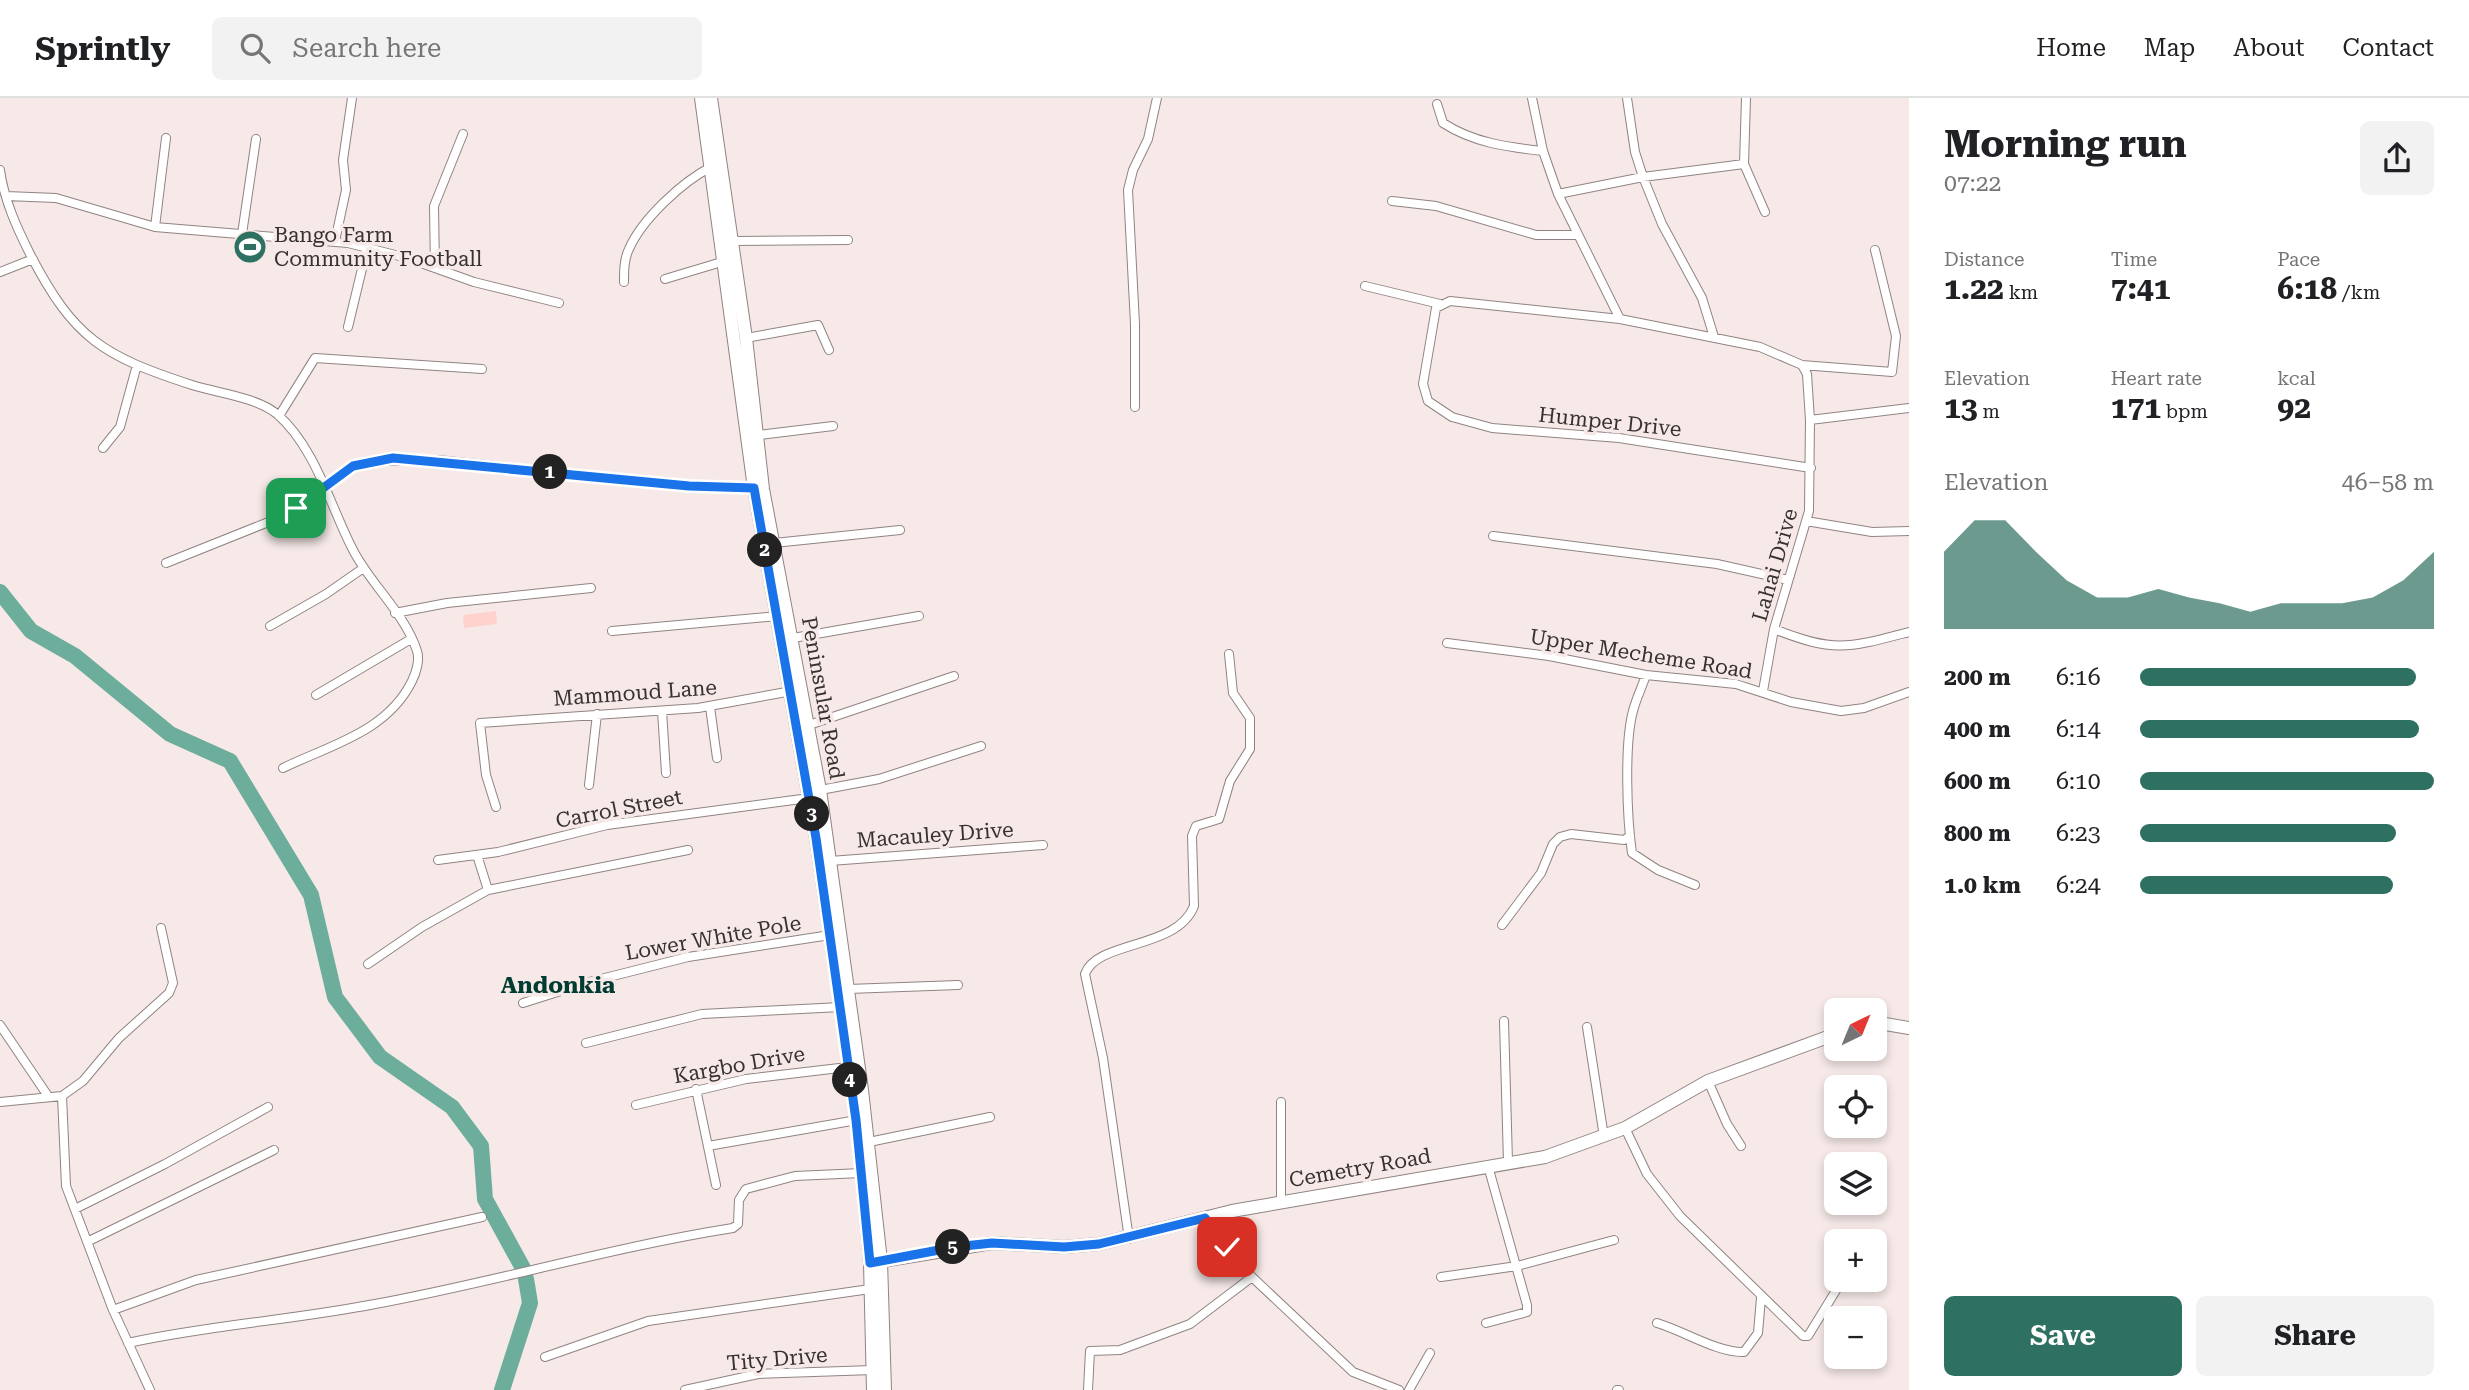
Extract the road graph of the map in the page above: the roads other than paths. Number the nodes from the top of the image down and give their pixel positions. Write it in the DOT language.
graph roads {
  1 [pos="352,98"];
  2 [pos="701,98"];
  3 [pos="711,98"];
  4 [pos="1157,98"];
  5 [pos="1532,98"];
  6 [pos="1627,98"];
  7 [pos="1746,98"];
  8 [pos="1437,104"];
  9 [pos="463,134"];
  10 [pos="166,138"];
  11 [pos="256,139"];
  12 [pos="1543,151"];
  13 [pos="1744,164"];
  14 [pos="711,167"];
  15 [pos="0,170"];
  16 [pos="1643,177"];
  17 [pos="1,184"];
  18 [pos="1558,194"];
  19 [pos="6,196"];
  20 [pos="1392,201"];
  21 [pos="1765,212"];
  22 [pos="155,227"];
  23 [pos="242,234"];
  24 [pos="1575,234"];
  25 [pos="848,240"];
  26 [pos="335,241"];
  27 [pos="732,241"];
  28 [pos="367,248"];
  29 [pos="1875,250"];
  30 [pos="33,259"];
  31 [pos="725,261"];
  32 [pos="435,268"];
  33 [pos="0,272"];
  34 [pos="665,279"];
  35 [pos="624,282"];
  36 [pos="1366,286"];
  37 [pos="559,303"];
  38 [pos="1440,304"];
  39 [pos="1620,319"];
  40 [pos="348,327"];
  41 [pos="746,338"];
  42 [pos="1714,338"];
  43 [pos="829,350"];
  44 [pos="137,365"];
  45 [pos="1802,365"];
  46 [pos="482,369"];
  47 [pos="1135,407"];
  48 [pos="1909,408"];
  49 [pos="279,416"];
  50 [pos="1810,420"];
  51 [pos="833,426"];
  52 [pos="759,435"];
  53 [pos="103,448"];
  54 [pos="1811,468"];
  55 [pos="325,486"];
  56 [pos="754,488"];
  57 [pos="1806,521"];
  58 [pos="900,530"];
  59 [pos="1909,531"];
  60 [pos="1493,536"];
  61 [pos="774,543"];
  62 [pos="166,563"];
  63 [pos="362,569"];
  64 [pos="1788,580"];
  65 [pos="591,588"];
  66 [pos="395,613"];
  67 [pos="778,616"];
  68 [pos="919,616"];
  69 [pos="270,626"];
  70 [pos="1774,629"];
  71 [pos="612,631"];
  72 [pos="1909,632"];
  73 [pos="793,638"];
  74 [pos="411,639"];
  75 [pos="1447,643"];
  76 [pos="1229,654"];
  77 [pos="1646,675"];
  78 [pos="954,676"];
  79 [pos="792,691"];
  80 [pos="1763,691"];
  81 [pos="1909,692"];
  82 [pos="316,695"];
  83 [pos="710,707"];
  84 [pos="662,711"];
  85 [pos="597,714"];
  86 [pos="809,725"];
  87 [pos="981,746"];
  88 [pos="718,758"];
  89 [pos="284,768"];
  90 [pos="666,773"];
  91 [pos="589,785"];
  92 [pos="812,793"];
  93 [pos="496,807"];
  94 [pos="1630,836"];
  95 [pos="1043,845"];
  96 [pos="688,850"];
  97 [pos="477,855"];
  98 [pos="438,860"];
  99 [pos="830,861"];
  100 [pos="1695,885"];
  101 [pos="488,890"];
  102 [pos="1502,925"];
  103 [pos="161,928"];
  104 [pos="830,935"];
  105 [pos="368,964"];
  106 [pos="958,985"];
  107 [pos="848,989"];
  108 [pos="523,1003"];
  109 [pos="841,1007"];
  110 [pos="1504,1021"];
  111 [pos="1887,1024"];
  112 [pos="0,1025"];
  113 [pos="1587,1027"];
  114 [pos="1909,1028"];
  115 [pos="1824,1038"];
  116 [pos="586,1044"];
  117 [pos="848,1067"];
  118 [pos="1708,1081"];
  119 [pos="696,1089"];
  120 [pos="48,1096"];
  121 [pos="62,1096"];
  122 [pos="0,1102"];
  123 [pos="1281,1102"];
  124 [pos="636,1105"];
  125 [pos="268,1107"];
  126 [pos="990,1117"];
  127 [pos="856,1120"];
  128 [pos="1625,1128"];
  129 [pos="1604,1137"];
  130 [pos="869,1142"];
  131 [pos="708,1146"];
  132 [pos="1741,1146"];
  133 [pos="274,1150"];
  134 [pos="1508,1162"];
  135 [pos="1488,1166"];
  136 [pos="862,1173"];
  137 [pos="716,1185"];
  138 [pos="1281,1202"];
  139 [pos="75,1209"];
  140 [pos="482,1217"];
  141 [pos="1205,1218"];
  142 [pos="1129,1239"];
  143 [pos="89,1241"];
  144 [pos="1614,1241"];
  145 [pos="876,1262"];
  146 [pos="1517,1266"];
  147 [pos="1252,1277"];
  148 [pos="1441,1277"];
  149 [pos="870,1289"];
  150 [pos="1834,1292"];
  151 [pos="1761,1298"];
  152 [pos="113,1310"];
  153 [pos="1486,1323"];
  154 [pos="1657,1323"];
  155 [pos="128,1343"];
  156 [pos="1430,1353"];
  157 [pos="545,1357"];
  158 [pos="873,1370"];
  159 [pos="150,1390"];
  160 [pos="685,1390"];
  161 [pos="873,1390"];
  162 [pos="885,1390"];
  163 [pos="1088,1390"];
  164 [pos="1399,1390"];
  165 [pos="1409,1390"];
  1 -- 26 [label="street"];
  2 -- 14 [label="main road, Peninsular Road"];
  3 -- 27 [label="main road, Peninsular Road"];
  4 -- 47 [label="street"];
  5 -- 12 [label="street"];
  6 -- 16 [label="street"];
  7 -- 13 [label="street"];
  8 -- 12 [label="street"];
  9 -- 32 [label="street"];
  10 -- 22 [label="street"];
  11 -- 23 [label="street"];
  12 -- 18 [label="street"];
  13 -- 16 [label="street"];
  13 -- 21 [label="street"];
  14 -- 31 [label="main road, Peninsular Road"];
  14 -- 35 [label="street"];
  15 -- 17 [label="street"];
  16 -- 18 [label="street"];
  16 -- 42 [label="street"];
  17 -- 19 [label="street"];
  18 -- 24 [label="street"];
  19 -- 22 [label="street"];
  19 -- 30 [label="street"];
  20 -- 24 [label="street"];
  22 -- 23 [label="street"];
  23 -- 26 [label="street"];
  24 -- 39 [label="street"];
  25 -- 27 [label="street"];
  26 -- 28 [label="street"];
  27 -- 41 [label="main road, Peninsular Road"];
  28 -- 32 [label="street"];
  28 -- 40 [label="street"];
  29 -- 45 [label="street"];
  30 -- 33 [label="street"];
  30 -- 44 [label="street"];
  31 -- 34 [label="street"];
  31 -- 56 [label="main road, Peninsular Road"];
  32 -- 37 [label="street"];
  36 -- 38 [label="street"];
  38 -- 39 [label="street"];
  38 -- 54 [label="street, Humper Drive"];
  39 -- 42 [label="street"];
  41 -- 43 [label="street"];
  41 -- 52 [label="main road, Peninsular Road"];
  42 -- 45 [label="street"];
  44 -- 49 [label="street"];
  44 -- 53 [label="street"];
  45 -- 50 [label="street, Lahai Drive"];
  46 -- 49 [label="street"];
  48 -- 50 [label="street"];
  49 -- 55 [label="street"];
  50 -- 54 [label="street, Lahai Drive"];
  51 -- 52 [label="street"];
  52 -- 61 [label="main road, Peninsular Road"];
  54 -- 57 [label="street, Lahai Drive"];
  55 -- 56 [label="street"];
  55 -- 62 [label="street"];
  55 -- 63 [label="street"];
  56 -- 67 [label="main road, Peninsular Road"];
  57 -- 59 [label="street"];
  57 -- 64 [label="street, Lahai Drive"];
  58 -- 61 [label="street"];
  60 -- 64 [label="street"];
  61 -- 73 [label="main road, Peninsular Road"];
  63 -- 66 [label="street"];
  63 -- 69 [label="street"];
  64 -- 70 [label="street, Lahai Drive"];
  65 -- 66 [label="street"];
  66 -- 74 [label="street"];
  67 -- 71 [label="street"];
  67 -- 79 [label="main road, Peninsular Road"];
  68 -- 73 [label="street"];
  70 -- 72 [label="street"];
  70 -- 80 [label="street, Lahai Drive"];
  73 -- 86 [label="main road, Peninsular Road"];
  74 -- 82 [label="street"];
  74 -- 89 [label="street"];
  75 -- 77 [label="street, Upper Mecheme Road"];
  76 -- 142 [label="street"];
  77 -- 80 [label="street, Upper Mecheme Road"];
  77 -- 94 [label="street"];
  78 -- 86 [label="street"];
  79 -- 83 [label="street, Mammoud Lane"];
  79 -- 92 [label="main road, Peninsular Road"];
  80 -- 81 [label="street, Upper Mecheme Road"];
  83 -- 84 [label="street, Mammoud Lane"];
  83 -- 88 [label="street"];
  84 -- 85 [label="street, Mammoud Lane"];
  84 -- 90 [label="street"];
  85 -- 91 [label="street"];
  85 -- 93 [label="street, Mammoud Lane"];
  86 -- 92 [label="main road, Peninsular Road"];
  87 -- 92 [label="street, Carrol Street"];
  92 -- 97 [label="street, Carrol Street"];
  92 -- 99 [label="main road, Peninsular Road"];
  92 -- 104 [label="main road, Peninsular Road"];
  94 -- 100 [label="street"];
  94 -- 102 [label="street"];
  95 -- 99 [label="street, Macauley Drive"];
  96 -- 101 [label="street"];
  97 -- 98 [label="street, Carrol Street"];
  97 -- 101 [label="street"];
  99 -- 107 [label="main road, Peninsular Road"];
  101 -- 105 [label="street"];
  103 -- 121 [label="street"];
  104 -- 108 [label="street, Lower White Pole"];
  104 -- 109 [label="main road, Peninsular Road"];
  106 -- 107 [label="street"];
  107 -- 130 [label="main road, Peninsular Road"];
  109 -- 116 [label="street"];
  109 -- 117 [label="main road, Peninsular Road"];
  110 -- 134 [label="street"];
  111 -- 114 [label="main road"];
  112 -- 120 [label="street"];
  113 -- 129 [label="street"];
  115 -- 118 [label="main road, Cemetry Road"];
  117 -- 119 [label="street, Kargbo Drive"];
  117 -- 127 [label="main road, Peninsular Road"];
  118 -- 128 [label="main road, Cemetry Road"];
  118 -- 132 [label="street"];
  119 -- 124 [label="street, Kargbo Drive"];
  119 -- 131 [label="street"];
  120 -- 121 [label="street"];
  120 -- 122 [label="street"];
  121 -- 139 [label="street"];
  123 -- 138 [label="street"];
  125 -- 139 [label="street"];
  126 -- 130 [label="street"];
  127 -- 131 [label="street"];
  127 -- 136 [label="main road, Peninsular Road"];
  128 -- 129 [label="main road, Cemetry Road"];
  128 -- 151 [label="street"];
  129 -- 134 [label="main road, Cemetry Road"];
  130 -- 145 [label="main road, Peninsular Road"];
  131 -- 137 [label="street"];
  133 -- 143 [label="street"];
  134 -- 135 [label="main road, Cemetry Road"];
  135 -- 138 [label="main road, Cemetry Road"];
  135 -- 146 [label="street"];
  136 -- 145 [label="main road, Peninsular Road"];
  136 -- 155 [label="street"];
  138 -- 141 [label="main road, Cemetry Road"];
  139 -- 143 [label="street"];
  140 -- 152 [label="street"];
  141 -- 142 [label="main road, Cemetry Road"];
  141 -- 147 [label="street"];
  142 -- 145 [label="main road, Cemetry Road"];
  143 -- 152 [label="street"];
  144 -- 146 [label="street"];
  145 -- 149 [label="main road, Peninsular Road"];
  145 -- 162 [label="main road, Peninsular Road"];
  146 -- 148 [label="street"];
  146 -- 153 [label="street"];
  147 -- 163 [label="street"];
  147 -- 164 [label="street"];
  149 -- 157 [label="street"];
  149 -- 158 [label="main road, Peninsular Road"];
  150 -- 151 [label="street"];
  151 -- 154 [label="street"];
  152 -- 155 [label="street"];
  155 -- 159 [label="street"];
  156 -- 165 [label="street"];
  158 -- 160 [label="street, Tity Drive"];
  158 -- 161 [label="main road, Peninsular Road"];
}
